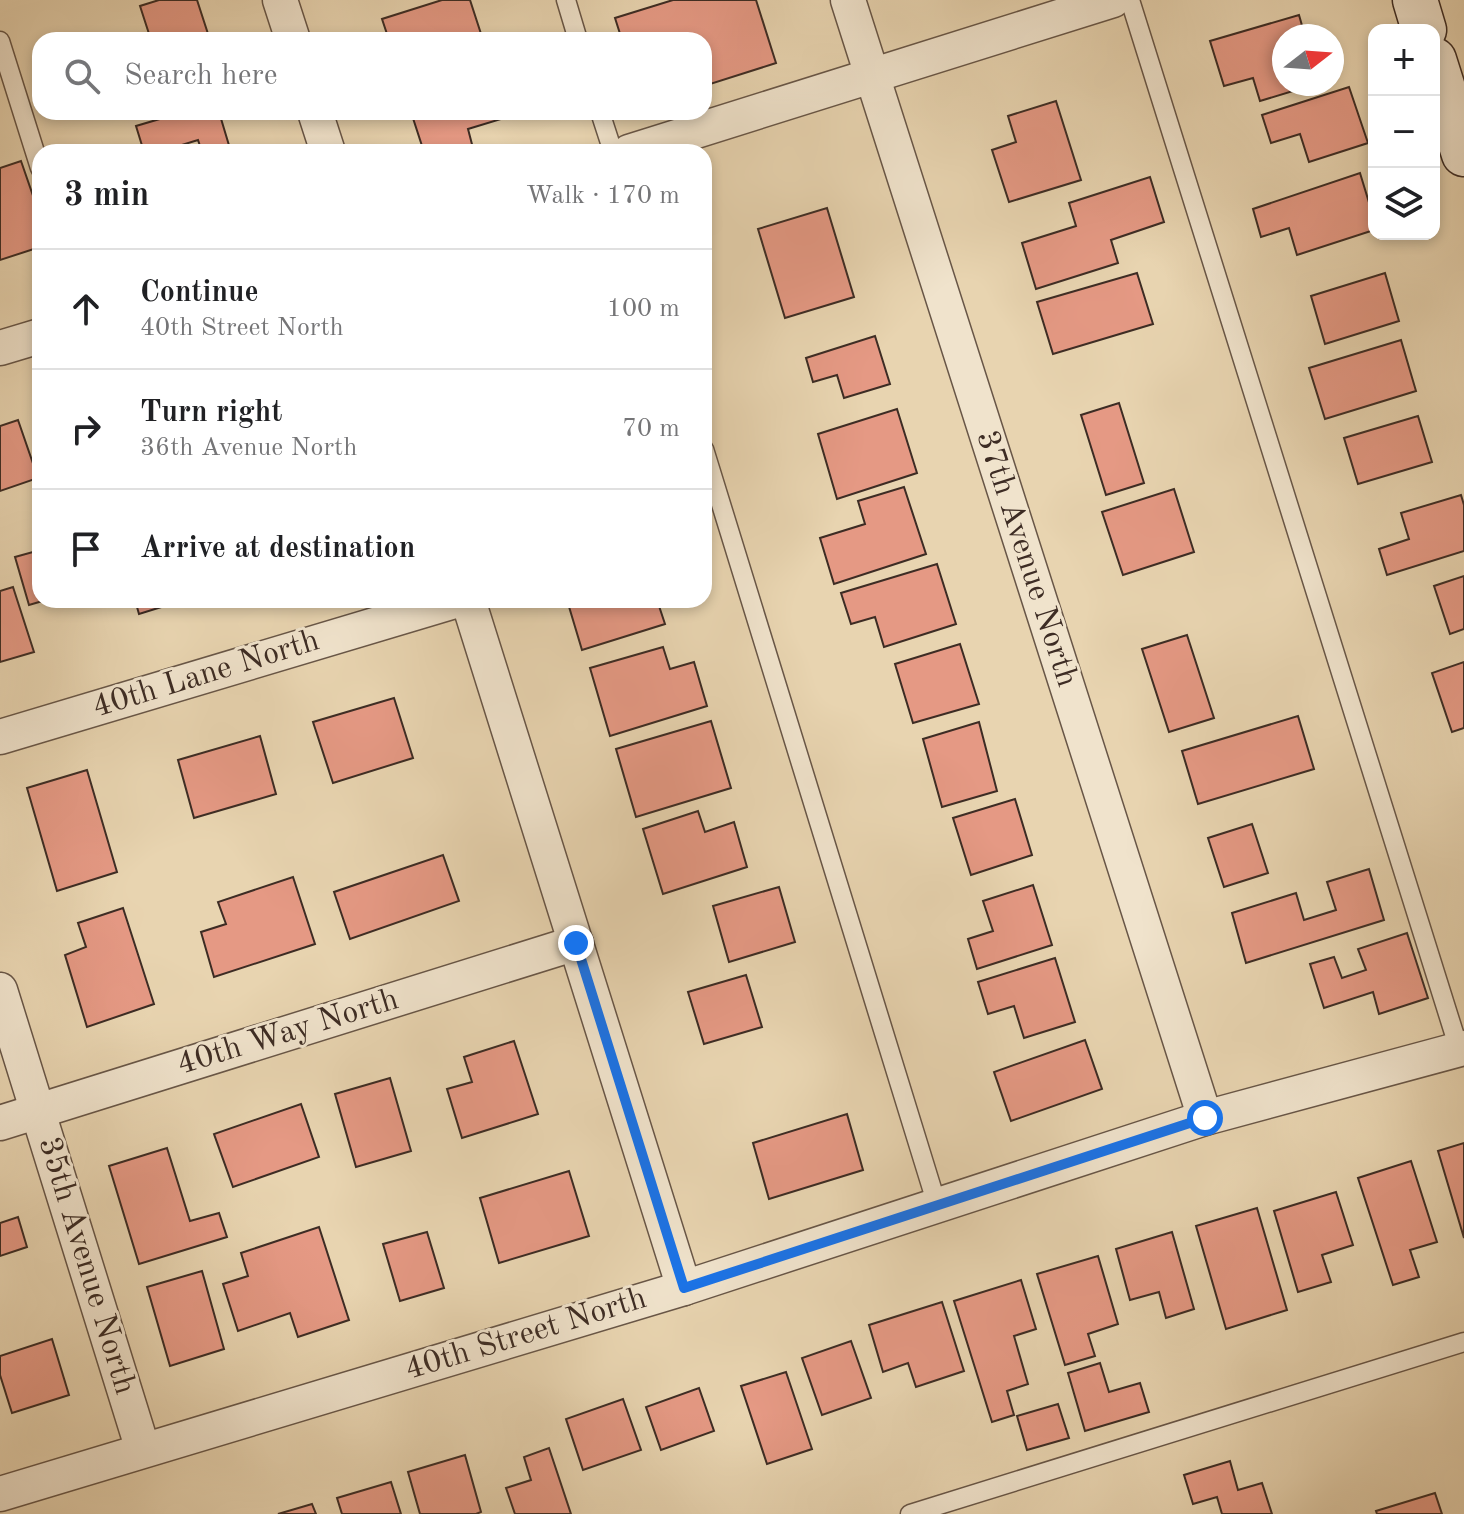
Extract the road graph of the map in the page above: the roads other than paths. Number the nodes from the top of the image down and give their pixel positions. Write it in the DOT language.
graph roads {
  1 [pos="280,0"];
  2 [pos="566,0"];
  3 [pos="848,0"];
  4 [pos="1113,0"];
  5 [pos="1130,0"];
  6 [pos="1415,0"];
  7 [pos="1422,24"];
  8 [pos="290,32"];
  9 [pos="576,32"];
  10 [pos="0,41"];
  11 [pos="871,75"];
  12 [pos="1440,79"];
  13 [pos="318,120"];
  14 [pos="603,120"];
  15 [pos="32,144"];
  16 [pos="325,144"];
  17 [pos="610,144"];
  18 [pos="654,144"];
  19 [pos="1464,154"];
  20 [pos="32,338"];
  21 [pos="0,348"];
  22 [pos="712,475"];
  23 [pos="431,608"];
  24 [pos="471,608"];
  25 [pos="0,737"];
  26 [pos="576,943"];
  27 [pos="0,990"];
  28 [pos="1462,1048"];
  29 [pos="37,1112"];
  30 [pos="1205,1118"];
  31 [pos="0,1123"];
  32 [pos="937,1205"];
  33 [pos="684,1288"];
  34 [pos="1464,1342"];
  35 [pos="143,1450"];
  36 [pos="0,1494"];
  37 [pos="910,1514"];
  1 -- 8 [label="street"];
  2 -- 9 [label="lane"];
  3 -- 11 [label="street, 37th Avenue North"];
  4 -- 11 [label="street"];
  5 -- 28 [label="lane"];
  6 -- 7 [label="main road"];
  10 -- 15 [label="lane"];
  11 -- 18 [label="street"];
  11 -- 30 [label="street, 37th Avenue North"];
  12 -- 19 [label="main road"];
  13 -- 16 [label="street"];
  14 -- 17 [label="lane"];
  20 -- 21 [label="street"];
  22 -- 32 [label="lane"];
  23 -- 25 [label="street, 40th Lane North"];
  24 -- 26 [label="street"];
  26 -- 29 [label="street, 40th Way North"];
  26 -- 33 [label="street"];
  27 -- 29 [label="street, 35th Avenue North"];
  28 -- 30 [label="street, 40th Street North"];
  29 -- 31 [label="street, 40th Way North"];
  29 -- 35 [label="street, 35th Avenue North"];
  30 -- 32 [label="street, 40th Street North"];
  32 -- 33 [label="street, 40th Street North"];
  33 -- 35 [label="street, 40th Street North"];
  34 -- 37 [label="lane"];
  35 -- 36 [label="street, 40th Street North"];
}
